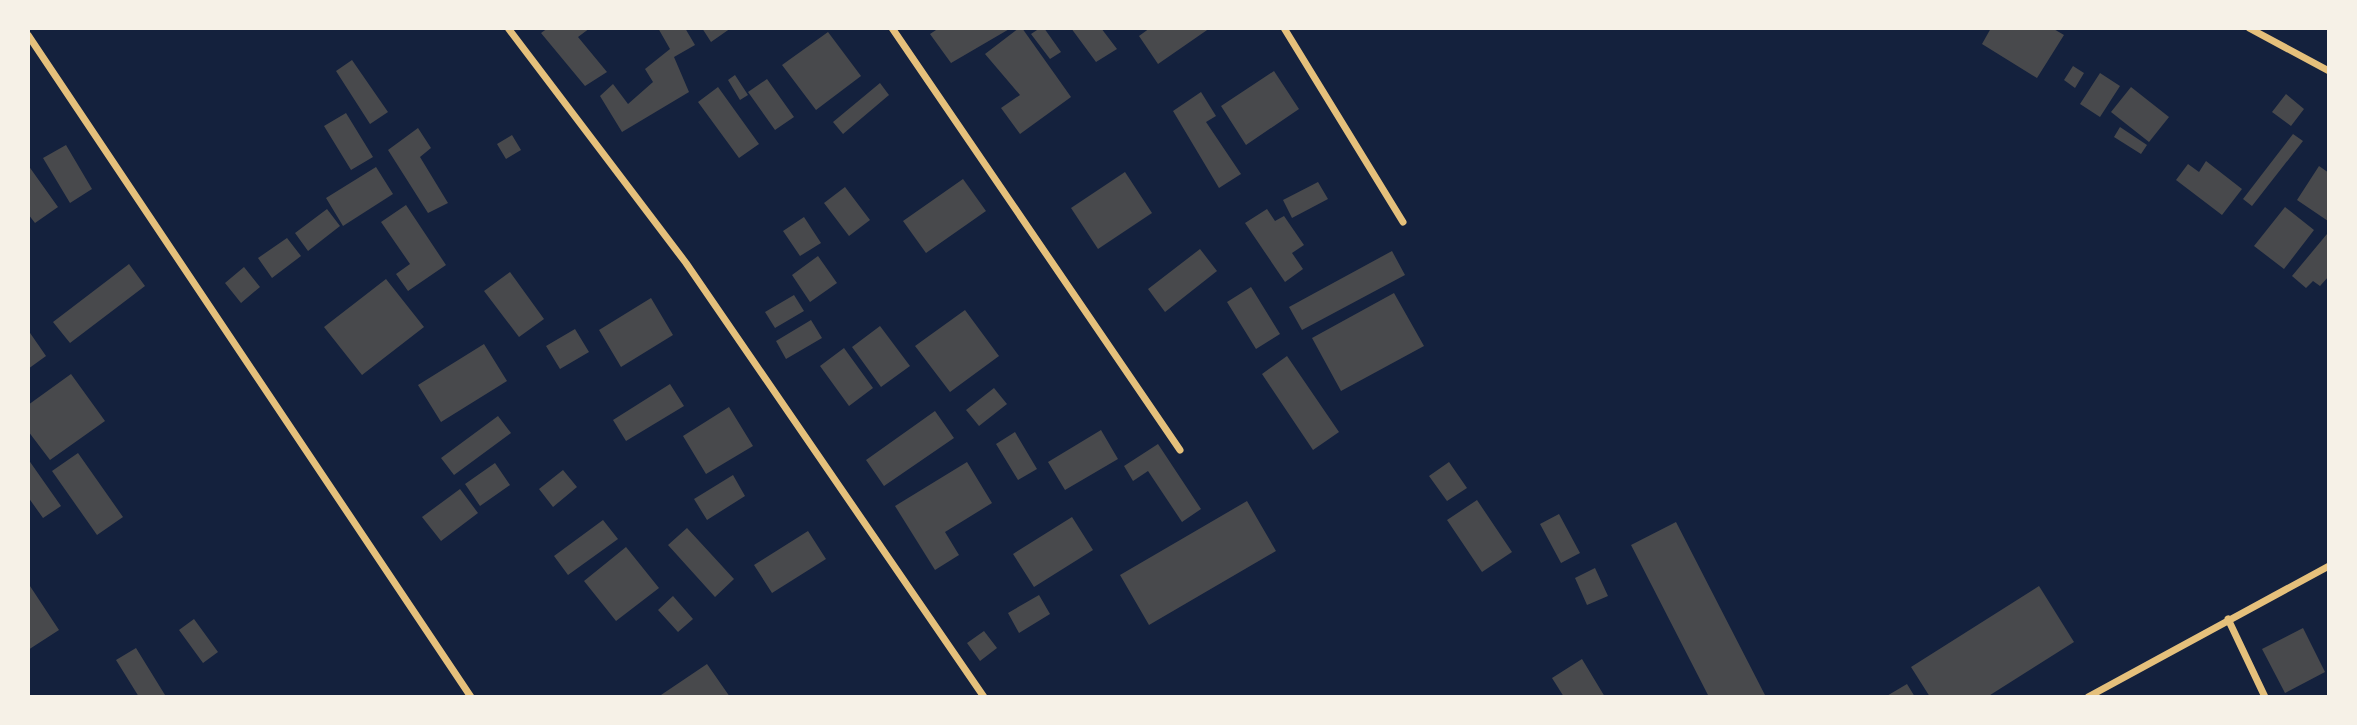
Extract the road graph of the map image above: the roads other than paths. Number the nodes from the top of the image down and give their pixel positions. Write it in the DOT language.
graph roads {
  1 [pos="508,28"];
  2 [pos="892,28"];
  3 [pos="1284,28"];
  4 [pos="2249,28"];
  5 [pos="28,36"];
  6 [pos="2329,71"];
  7 [pos="1403,222"];
  8 [pos="1180,450"];
  9 [pos="2329,566"];
  10 [pos="2228,619"];
  11 [pos="471,697"];
  12 [pos="984,697"];
  13 [pos="2088,697"];
  14 [pos="2265,697"];
  1 -- 12 [label="street"];
  2 -- 8 [label="street"];
  3 -- 7 [label="street"];
  4 -- 6 [label="street"];
  5 -- 11 [label="street"];
  9 -- 10 [label="street"];
  10 -- 13 [label="street"];
  10 -- 14 [label="street"];
}
